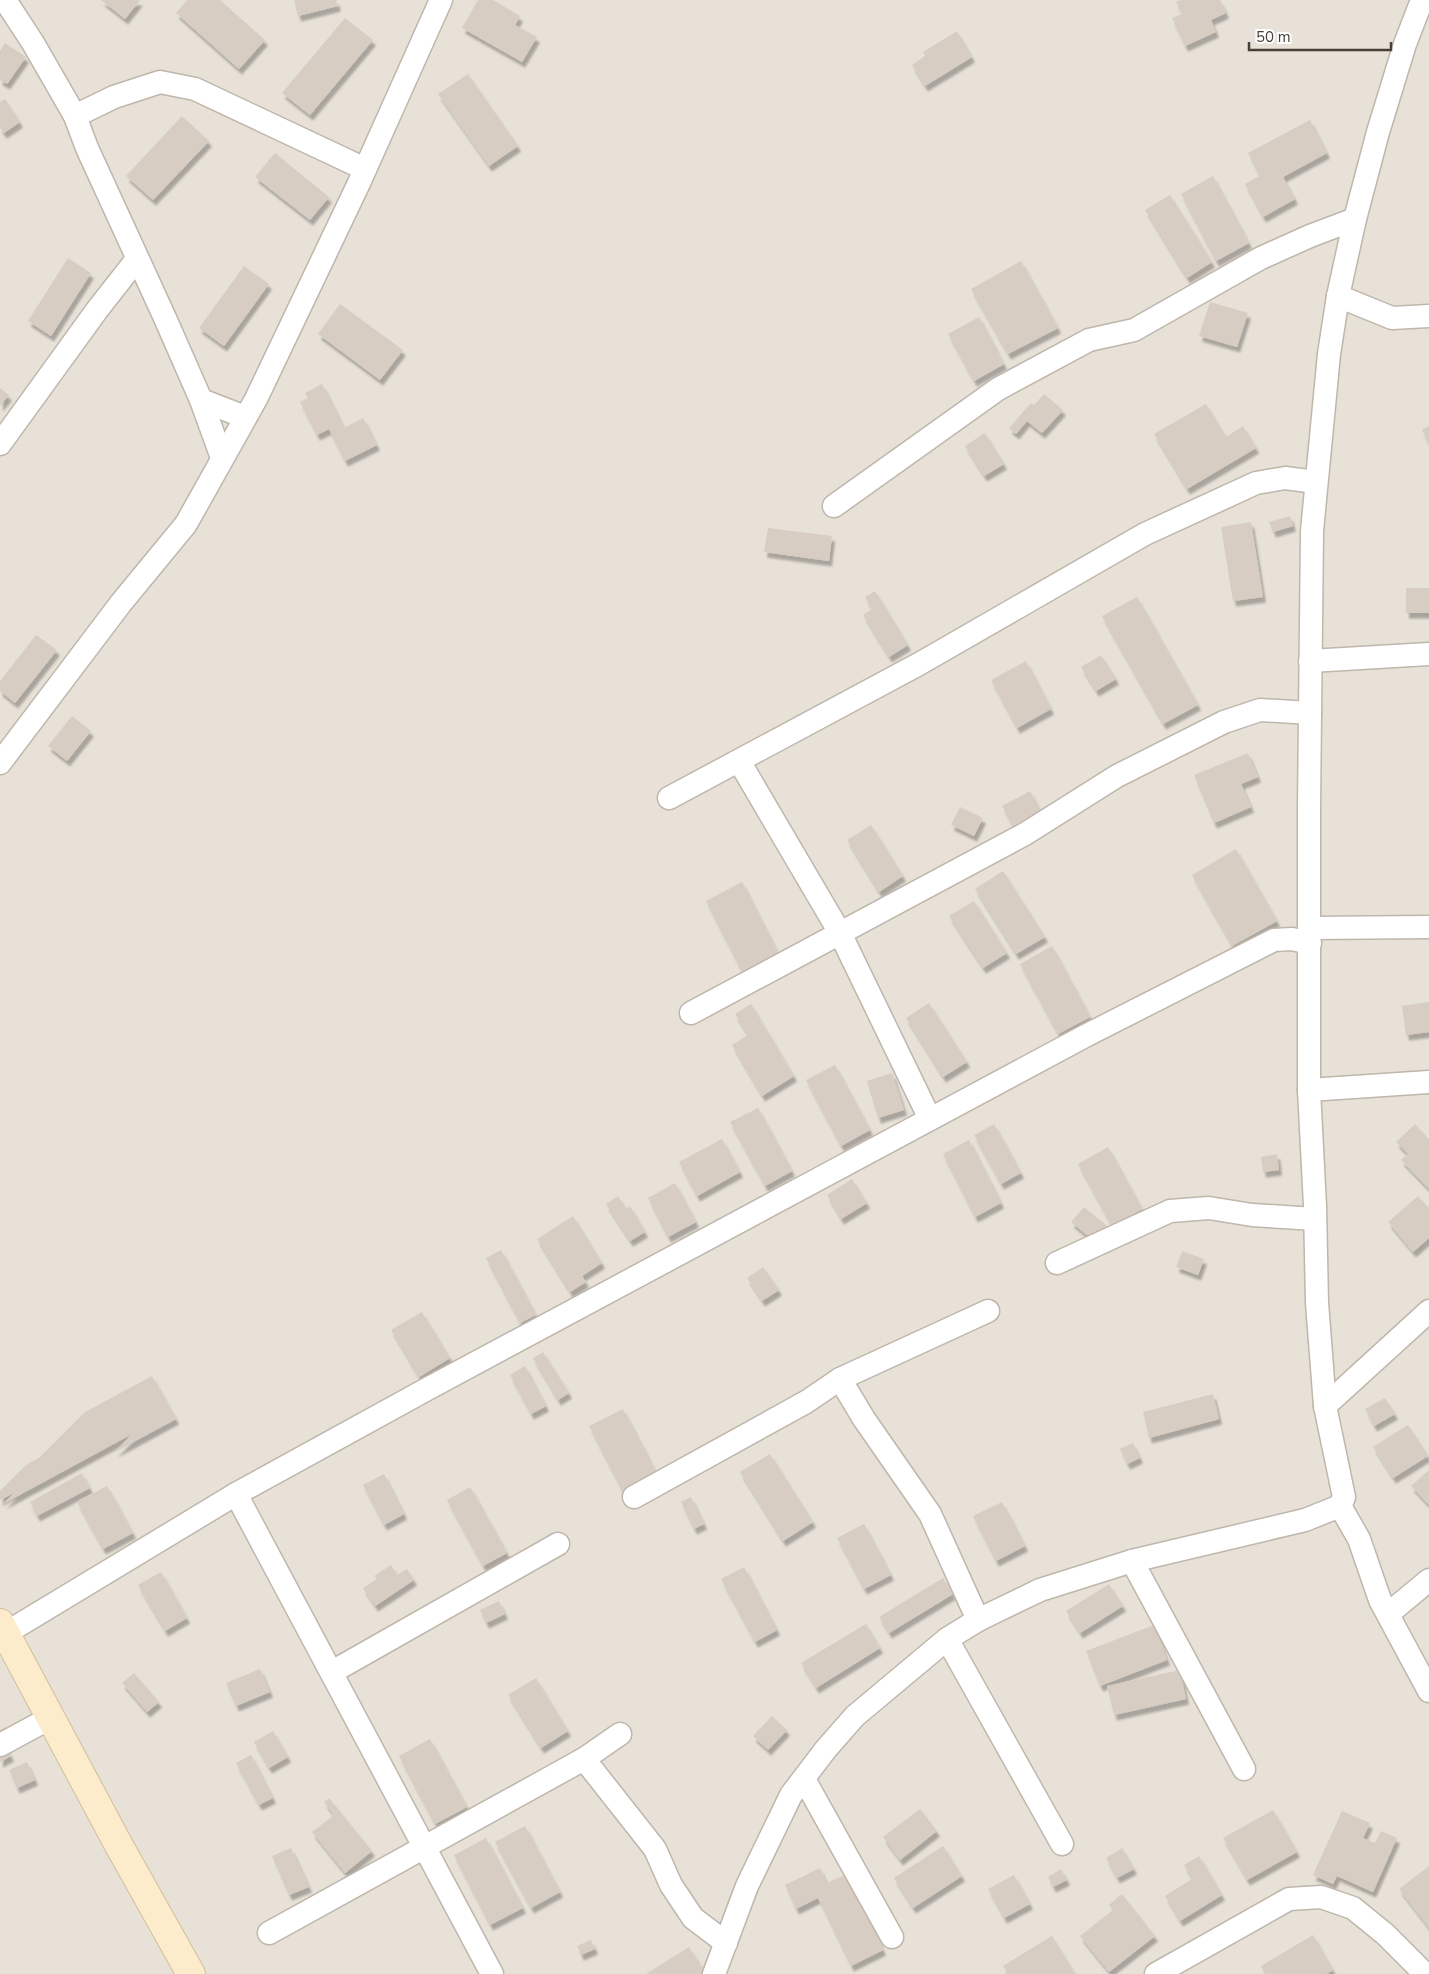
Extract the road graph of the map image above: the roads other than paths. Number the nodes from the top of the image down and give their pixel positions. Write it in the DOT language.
graph roads {
  1 [pos="5,0"];
  2 [pos="441,0"];
  3 [pos="1422,0"];
  4 [pos="75,116"];
  5 [pos="365,170"];
  6 [pos="1355,219"];
  7 [pos="137,259"];
  8 [pos="1338,296"];
  9 [pos="1429,316"];
  10 [pos="201,400"];
  11 [pos="246,417"];
  12 [pos="0,444"];
  13 [pos="222,458"];
  14 [pos="1316,482"];
  15 [pos="834,506"];
  16 [pos="1429,654"];
  17 [pos="1310,661"];
  18 [pos="1310,713"];
  19 [pos="739,761"];
  20 [pos="0,763"];
  21 [pos="669,798"];
  22 [pos="1429,927"];
  23 [pos="840,934"];
  24 [pos="1310,936"];
  25 [pos="691,1013"];
  26 [pos="1429,1082"];
  27 [pos="1309,1090"];
  28 [pos="930,1119"];
  29 [pos="1315,1219"];
  30 [pos="1057,1263"];
  31 [pos="988,1310"];
  32 [pos="1429,1311"];
  33 [pos="840,1379"];
  34 [pos="1325,1406"];
  35 [pos="236,1494"];
  36 [pos="634,1497"];
  37 [pos="1340,1506"];
  38 [pos="558,1544"];
  39 [pos="1132,1561"];
  40 [pos="1429,1580"];
  41 [pos="1388,1614"];
  42 [pos="978,1620"];
  43 [pos="3,1628"];
  44 [pos="947,1639"];
  45 [pos="332,1672"];
  46 [pos="1429,1691"];
  47 [pos="50,1718"];
  48 [pos="620,1734"];
  49 [pos="0,1745"];
  50 [pos="584,1759"];
  51 [pos="1244,1769"];
  52 [pos="804,1779"];
  53 [pos="1062,1844"];
  54 [pos="424,1846"];
  55 [pos="269,1932"];
  56 [pos="892,1937"];
  57 [pos="726,1943"];
  58 [pos="191,1974"];
  59 [pos="492,1974"];
  60 [pos="714,1974"];
  61 [pos="1156,1974"];
  62 [pos="1425,1974"];
  1 -- 4 [label="street"];
  2 -- 5 [label="street"];
  3 -- 6 [label="street"];
  4 -- 5 [label="street"];
  4 -- 7 [label="street"];
  5 -- 11 [label="street"];
  6 -- 8 [label="street"];
  6 -- 15 [label="street"];
  7 -- 10 [label="street"];
  7 -- 12 [label="street"];
  8 -- 9 [label="street"];
  8 -- 14 [label="street"];
  10 -- 11 [label="street"];
  10 -- 13 [label="street"];
  11 -- 13 [label="street"];
  13 -- 20 [label="street"];
  14 -- 17 [label="street"];
  14 -- 19 [label="street"];
  16 -- 17 [label="street"];
  17 -- 18 [label="street"];
  18 -- 23 [label="street"];
  18 -- 24 [label="street"];
  19 -- 21 [label="street"];
  19 -- 23 [label="street"];
  22 -- 24 [label="street"];
  23 -- 25 [label="street"];
  23 -- 28 [label="street"];
  24 -- 27 [label="street"];
  24 -- 28 [label="street"];
  26 -- 27 [label="street"];
  27 -- 29 [label="street"];
  28 -- 35 [label="street"];
  29 -- 30 [label="street"];
  29 -- 34 [label="street"];
  31 -- 33 [label="street"];
  32 -- 34 [label="street"];
  33 -- 36 [label="street"];
  33 -- 42 [label="street"];
  34 -- 37 [label="street"];
  35 -- 43 [label="street"];
  35 -- 45 [label="street"];
  37 -- 39 [label="street"];
  37 -- 41 [label="street"];
  38 -- 45 [label="street"];
  39 -- 42 [label="street"];
  39 -- 51 [label="street"];
  40 -- 41 [label="street"];
  41 -- 46 [label="street"];
  42 -- 44 [label="street"];
  43 -- 47 [label="street"];
  44 -- 52 [label="street"];
  44 -- 53 [label="street"];
  45 -- 54 [label="street"];
  47 -- 49 [label="street"];
  47 -- 58 [label="street"];
  48 -- 50 [label="street"];
  50 -- 54 [label="street"];
  50 -- 57 [label="street"];
  52 -- 56 [label="street"];
  52 -- 57 [label="street"];
  54 -- 55 [label="street"];
  54 -- 59 [label="street"];
  57 -- 60 [label="street"];
  61 -- 62 [label="street"];
}
